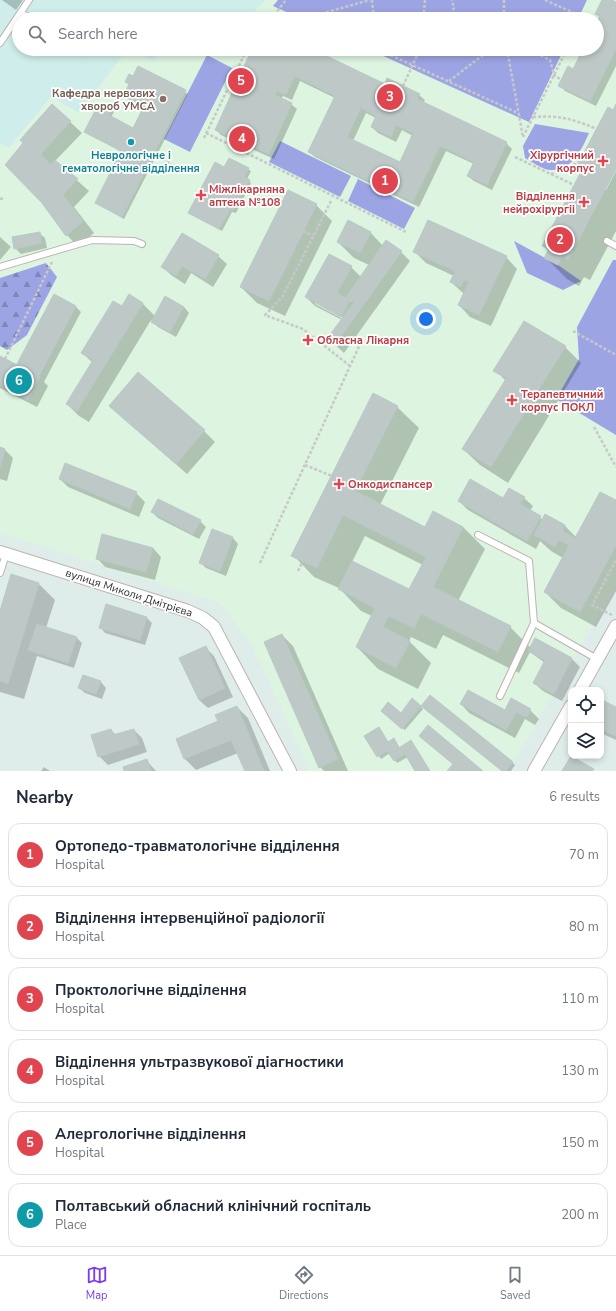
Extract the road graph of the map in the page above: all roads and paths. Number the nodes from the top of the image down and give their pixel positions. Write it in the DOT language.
graph roads {
  1 [pos="29,0"];
  2 [pos="286,0"];
  3 [pos="371,0"];
  4 [pos="425,0"];
  5 [pos="452,0"];
  6 [pos="504,0"];
  7 [pos="545,0"];
  8 [pos="22,12"];
  9 [pos="277,12"];
  10 [pos="331,12"];
  11 [pos="373,12"];
  12 [pos="424,12"];
  13 [pos="453,12"];
  14 [pos="504,12"];
  15 [pos="572,12"];
  16 [pos="12,26"];
  17 [pos="0,43"];
  18 [pos="244,56"];
  19 [pos="393,56"];
  20 [pos="417,56"];
  21 [pos="482,56"];
  22 [pos="508,56"];
  23 [pos="542,56"];
  24 [pos="564,56"];
  25 [pos="413,65"];
  26 [pos="554,75"];
  27 [pos="561,80"];
  28 [pos="449,81"];
  29 [pos="403,86"];
  30 [pos="518,113"];
  31 [pos="533,117"];
  32 [pos="597,129"];
  33 [pos="206,133"];
  34 [pos="204,138"];
  35 [pos="154,154"];
  36 [pos="583,155"];
  37 [pos="515,157"];
  38 [pos="184,172"];
  39 [pos="550,174"];
  40 [pos="574,185"];
  41 [pos="5,198"];
  42 [pos="0,199"];
  43 [pos="331,201"];
  44 [pos="303,231"];
  45 [pos="406,232"];
  46 [pos="313,236"];
  47 [pos="607,241"];
  48 [pos="142,244"];
  49 [pos="616,246"];
  50 [pos="57,251"];
  51 [pos="0,267"];
  52 [pos="573,331"];
  53 [pos="362,340"];
  54 [pos="616,355"];
  55 [pos="5,358"];
  56 [pos="350,366"];
  57 [pos="594,427"];
  58 [pos="306,465"];
  59 [pos="616,468"];
  60 [pos="332,476"];
  61 [pos="478,535"];
  62 [pos="3,553"];
  63 [pos="616,560"];
  64 [pos="303,562"];
  65 [pos="260,563"];
  66 [pos="298,571"];
  67 [pos="0,573"];
  68 [pos="616,618"];
  69 [pos="534,623"];
  70 [pos="616,626"];
  71 [pos="597,659"];
  72 [pos="582,687"];
  73 [pos="500,696"];
  74 [pos="568,711"];
  75 [pos="290,771"];
  76 [pos="534,771"];
  1 -- 8 [label="lane"];
  2 -- 9 [label="path"];
  3 -- 10 [label="path"];
  3 -- 11 [label="path"];
  4 -- 12 [label="path"];
  5 -- 13 [label="path"];
  6 -- 14 [label="path"];
  7 -- 15 [label="path"];
  16 -- 17 [label="lane"];
  18 -- 33 [label="path"];
  19 -- 25 [label="path"];
  20 -- 25 [label="path"];
  21 -- 28 [label="path"];
  22 -- 30 [label="path"];
  23 -- 26 [label="path"];
  24 -- 26 [label="path"];
  25 -- 28 [label="path"];
  25 -- 29 [label="path"];
  26 -- 27 [label="path"];
  26 -- 31 [label="path"];
  28 -- 30 [label="path"];
  30 -- 31 [label="path"];
  31 -- 32 [label="path"];
  33 -- 34 [label="path"];
  33 -- 45 [label="path"];
  35 -- 38 [label="path"];
  36 -- 39 [label="path"];
  37 -- 39 [label="path"];
  39 -- 40 [label="path"];
  41 -- 42 [label="path"];
  43 -- 46 [label="path"];
  44 -- 46 [label="path"];
  46 -- 56 [label="path"];
  47 -- 49 [label="lane"];
  48 -- 50 [label="lane"];
  50 -- 51 [label="lane"];
  50 -- 55 [label="path"];
  52 -- 54 [label="path"];
  53 -- 56 [label="path"];
  56 -- 58 [label="path"];
  57 -- 59 [label="path"];
  58 -- 60 [label="path"];
  58 -- 65 [label="path"];
  61 -- 69 [label="lane"];
  62 -- 67 [label="lane"];
  62 -- 75 [label="street, вулиця Миколи Дмітрієва"];
  63 -- 68 [label="path"];
  64 -- 66 [label="path"];
  69 -- 71 [label="lane"];
  69 -- 73 [label="lane"];
  70 -- 71 [label="street"];
  71 -- 72 [label="street"];
  74 -- 76 [label="street"];
}
